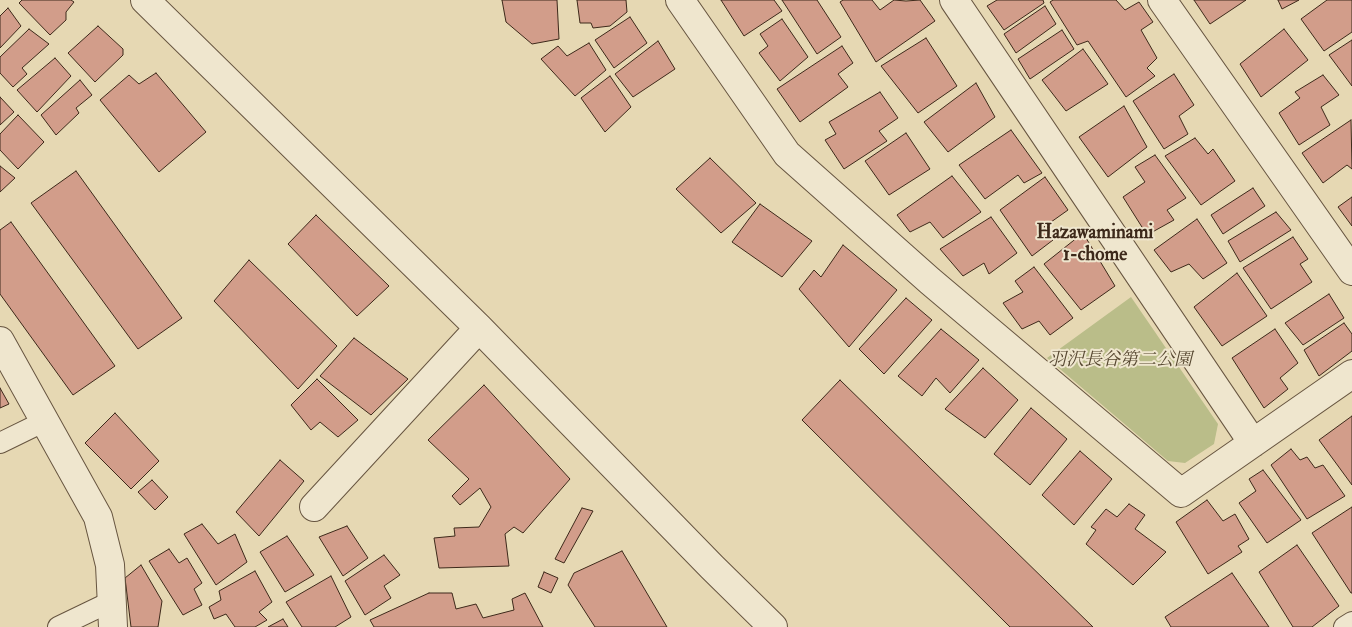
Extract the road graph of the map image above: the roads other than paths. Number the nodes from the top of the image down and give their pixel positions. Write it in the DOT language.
graph roads {
  1 [pos="145,0"];
  2 [pos="680,0"];
  3 [pos="954,0"];
  4 [pos="1162,0"];
  5 [pos="1352,271"];
  6 [pos="479,328"];
  7 [pos="0,341"];
  8 [pos="1352,374"];
  9 [pos="45,420"];
  10 [pos="0,443"];
  11 [pos="1253,443"];
  12 [pos="314,507"];
  13 [pos="113,614"];
  14 [pos="1352,622"];
  15 [pos="58,627"];
  16 [pos="773,627"];
  17 [pos="1344,627"];
  1 -- 6 [label="street"];
  2 -- 11 [label="street"];
  3 -- 11 [label="street"];
  4 -- 5 [label="street"];
  6 -- 12 [label="street"];
  6 -- 16 [label="street"];
  7 -- 9 [label="street"];
  8 -- 11 [label="street"];
  9 -- 10 [label="lane"];
  9 -- 13 [label="street"];
  13 -- 15 [label="lane"];
  14 -- 17 [label="lane"];
}
